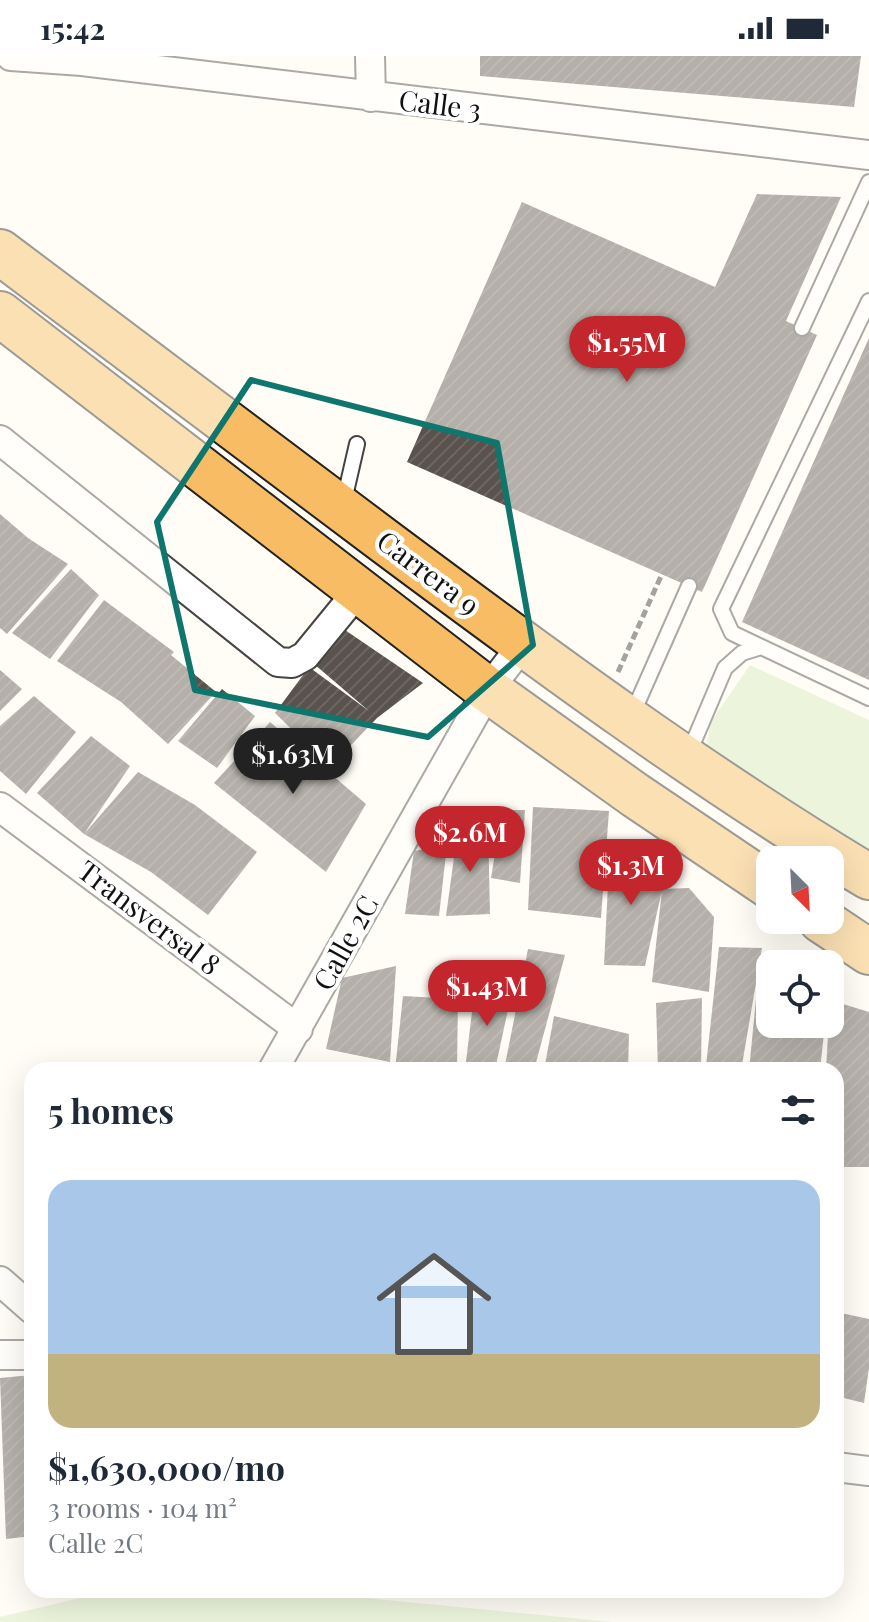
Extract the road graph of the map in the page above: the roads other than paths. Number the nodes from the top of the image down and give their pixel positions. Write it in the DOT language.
graph roads {
  1 [pos="11,56"];
  2 [pos="370,56"];
  3 [pos="40,57"];
  4 [pos="82,59"];
  5 [pos="371,97"];
  6 [pos="869,155"];
  7 [pos="869,182"];
  8 [pos="0,252"];
  9 [pos="869,301"];
  10 [pos="0,314"];
  11 [pos="802,328"];
  12 [pos="0,440"];
  13 [pos="357,444"];
  14 [pos="342,509"];
  15 [pos="689,586"];
  16 [pos="359,590"];
  17 [pos="523,644"];
  18 [pos="761,647"];
  19 [pos="488,690"];
  20 [pos="869,698"];
  21 [pos="630,719"];
  22 [pos="687,759"];
  23 [pos="0,807"];
  24 [pos="756,877"];
  25 [pos="869,877"];
  26 [pos="842,934"];
  27 [pos="869,952"];
  28 [pos="298,1029"];
  29 [pos="278,1062"];
  30 [pos="0,1281"];
  31 [pos="24,1302"];
  32 [pos="0,1355"];
  33 [pos="24,1355"];
  34 [pos="844,1468"];
  35 [pos="869,1471"];
  1 -- 3 [label="street, Calle 3"];
  2 -- 5 [label="street"];
  3 -- 4 [label="street, Calle 3"];
  4 -- 5 [label="street, Calle 3"];
  5 -- 6 [label="street, Calle 3"];
  7 -- 11 [label="lane"];
  8 -- 14 [label="highway, Carrera 9"];
  9 -- 18 [label="lane"];
  10 -- 16 [label="highway, Carrera 9"];
  12 -- 16 [label="street, Carrera 9"];
  13 -- 14 [label="lane"];
  14 -- 17 [label="highway, Carrera 9"];
  15 -- 21 [label="lane"];
  16 -- 19 [label="highway, Carrera 9"];
  17 -- 19 [label="street, Calle 2C"];
  17 -- 21 [label="highway, Carrera 9"];
  18 -- 20 [label="lane"];
  18 -- 22 [label="lane"];
  19 -- 24 [label="highway, Carrera 9"];
  19 -- 28 [label="street, Calle 2C"];
  21 -- 22 [label="highway, Carrera 9"];
  22 -- 25 [label="highway, Carrera 9"];
  23 -- 28 [label="street, Transversal 8"];
  26 -- 27 [label="highway"];
  28 -- 29 [label="street, Calle 2C"];
  30 -- 31 [label="street"];
  32 -- 33 [label="street"];
  34 -- 35 [label="street"];
}
